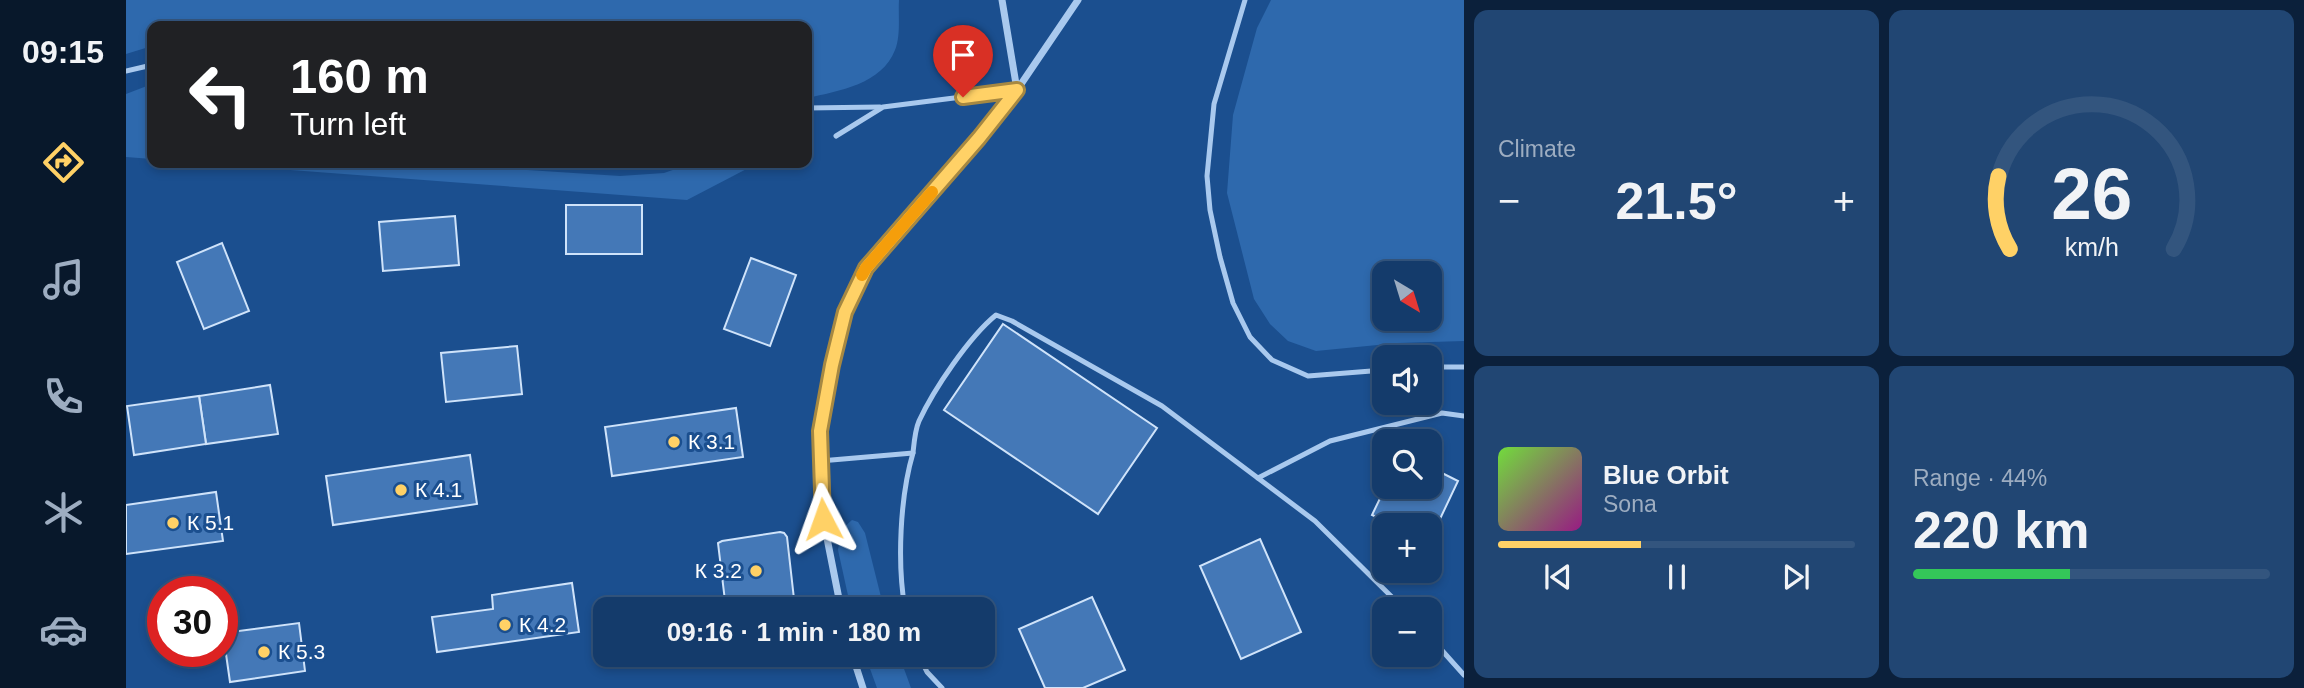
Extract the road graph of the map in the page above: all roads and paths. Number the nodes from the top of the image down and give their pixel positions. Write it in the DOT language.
graph roads {
  1 [pos="1002,0"];
  2 [pos="1078,0"];
  3 [pos="1245,0"];
  4 [pos="147,66"];
  5 [pos="126,72"];
  6 [pos="1017,90"];
  7 [pos="883,107"];
  8 [pos="812,108"];
  9 [pos="836,136"];
  10 [pos="1442,367"];
  11 [pos="1464,367"];
  12 [pos="1372,371"];
  13 [pos="1464,416"];
  14 [pos="912,453"];
  15 [pos="820,461"];
  16 [pos="1258,478"];
  17 [pos="839,597"];
  18 [pos="903,597"];
  19 [pos="1392,597"];
  20 [pos="1442,650"];
  21 [pos="856,667"];
  22 [pos="924,667"];
  23 [pos="1464,674"];
  24 [pos="863,688"];
  25 [pos="942,688"];
  1 -- 6 [label="street"];
  2 -- 6 [label="street"];
  3 -- 12 [label="lane"];
  4 -- 5 [label="lane"];
  6 -- 7 [label="lane"];
  6 -- 15 [label="street"];
  7 -- 8 [label="lane"];
  7 -- 9 [label="lane"];
  10 -- 11 [label="lane"];
  13 -- 16 [label="lane"];
  14 -- 15 [label="lane"];
  14 -- 16 [label="lane"];
  14 -- 18 [label="lane"];
  15 -- 17 [label="street"];
  16 -- 19 [label="lane"];
  20 -- 23 [label="lane"];
  21 -- 24 [label="street"];
  22 -- 25 [label="lane"];
}
